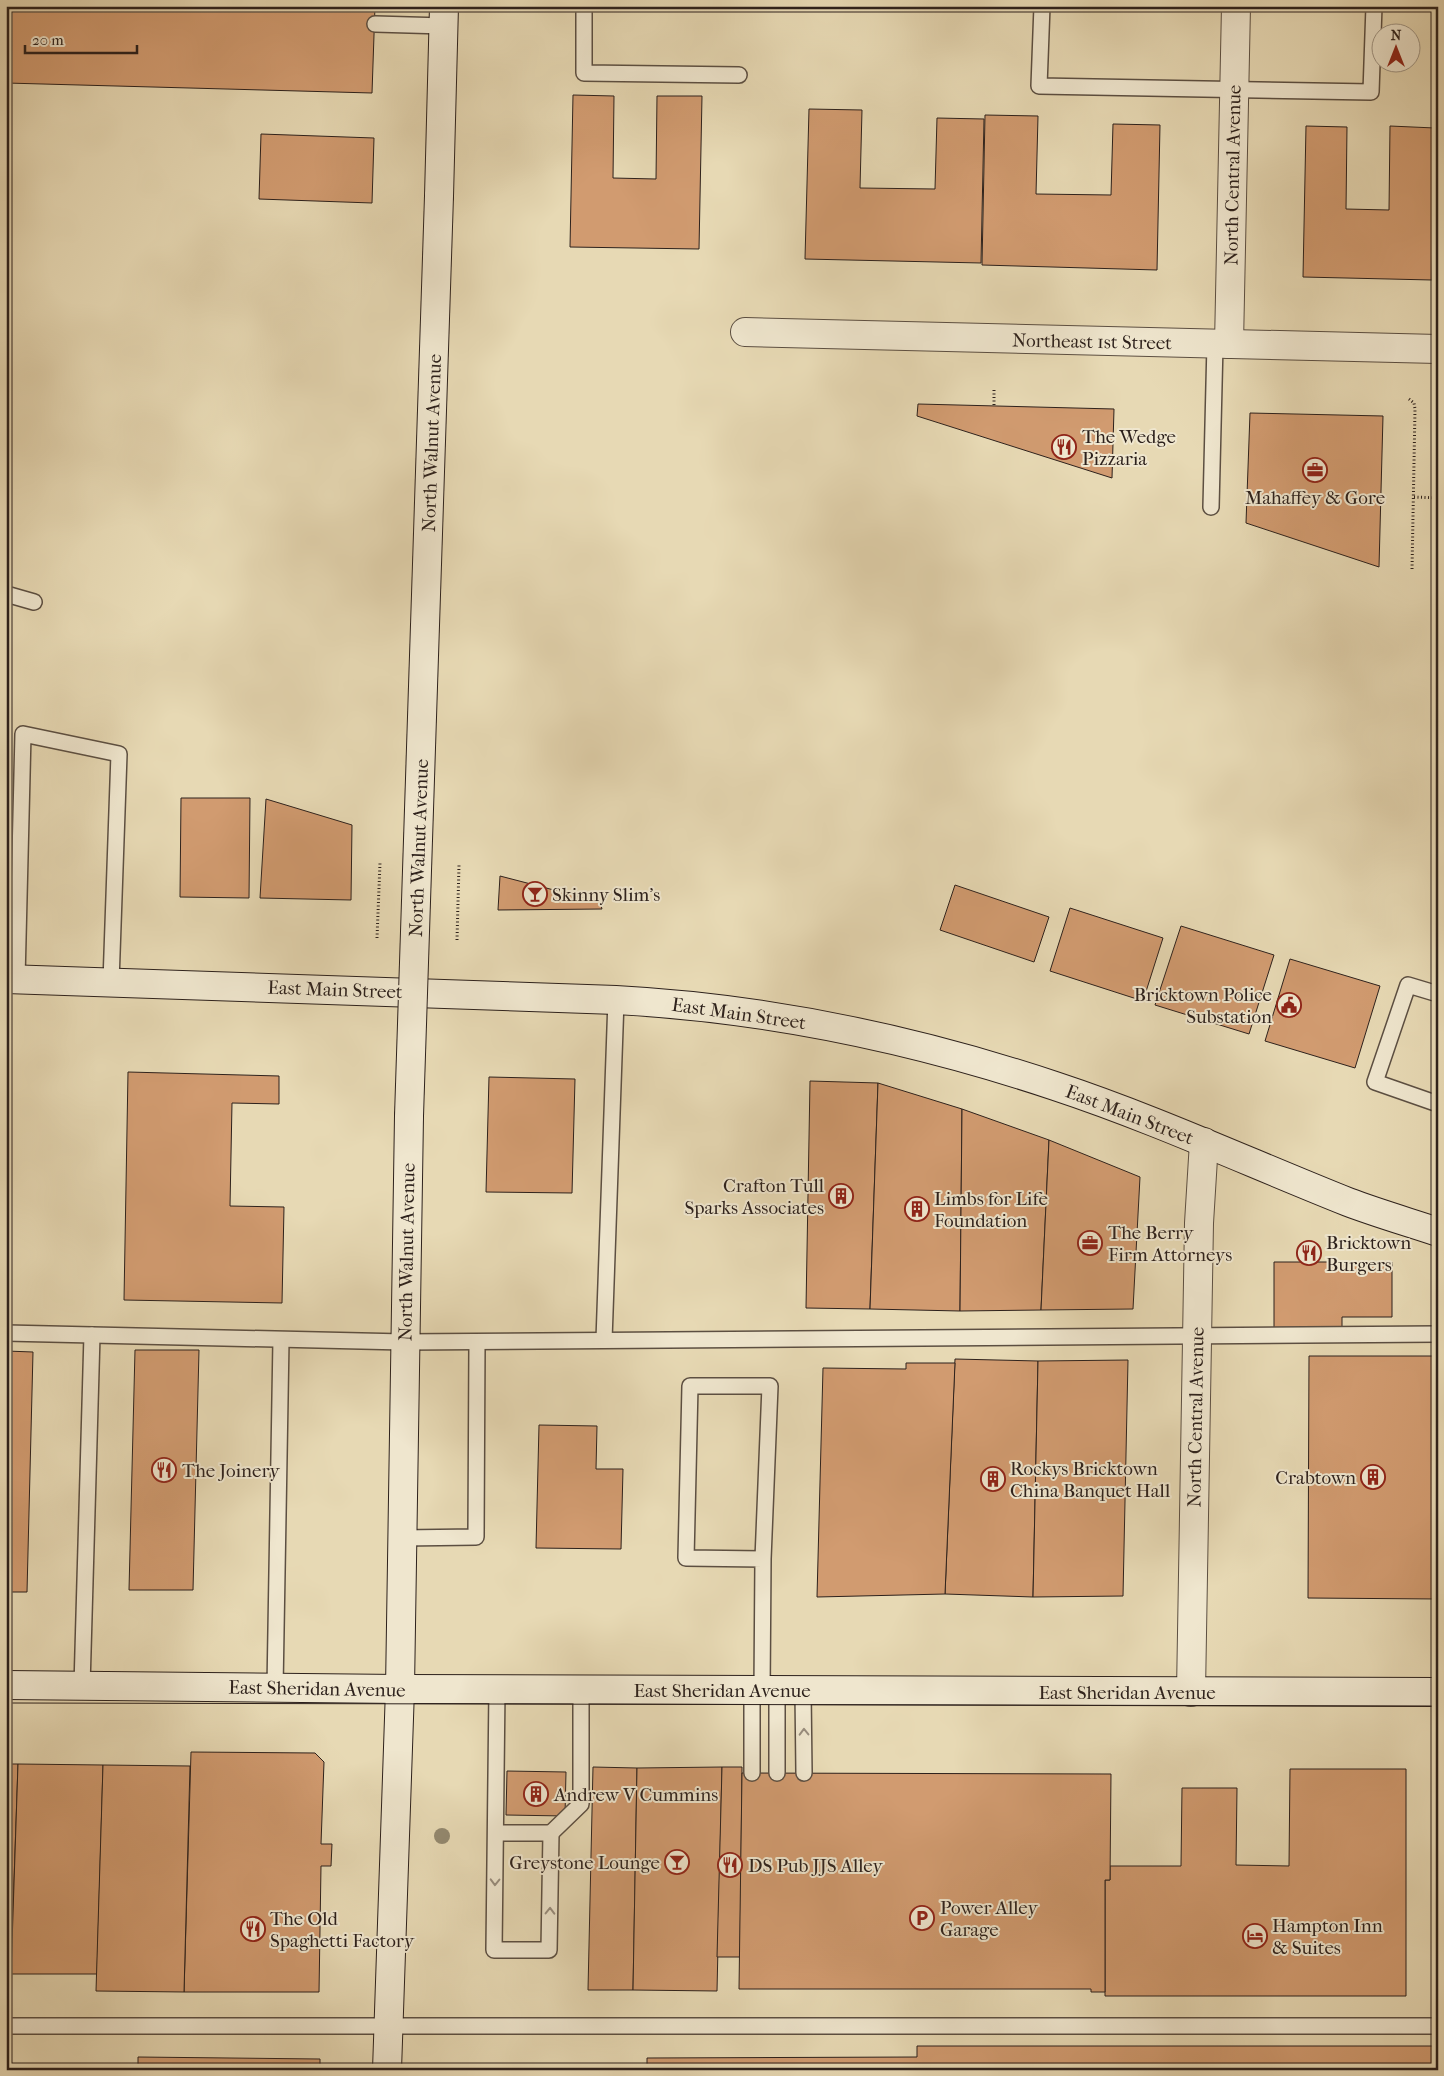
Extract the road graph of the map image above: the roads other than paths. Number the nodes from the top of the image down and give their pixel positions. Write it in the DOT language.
graph roads {
  1 [pos="584,6"];
  2 [pos="1042,6"];
  3 [pos="1236,6"];
  4 [pos="1374,6"];
  5 [pos="444,16"];
  6 [pos="375,24"];
  7 [pos="739,75"];
  8 [pos="1234,90"];
  9 [pos="746,332"];
  10 [pos="1222,344"];
  11 [pos="1438,349"];
  12 [pos="1211,507"];
  13 [pos="6,594"];
  14 [pos="34,602"];
  15 [pos="12,979"];
  16 [pos="111,982"];
  17 [pos="1438,994"];
  18 [pos="616,1000"];
  19 [pos="1438,1104"];
  20 [pos="1204,1142"];
  21 [pos="1438,1232"];
  22 [pos="6,1333"];
  23 [pos="1438,1334"];
  24 [pos="92,1335"];
  25 [pos="1197,1335"];
  26 [pos="281,1340"];
  27 [pos="604,1340"];
  28 [pos="404,1342"];
  29 [pos="477,1342"];
  30 [pos="402,1538"];
  31 [pos="763,1559"];
  32 [pos="6,1685"];
  33 [pos="82,1686"];
  34 [pos="275,1688"];
  35 [pos="400,1689"];
  36 [pos="496,1689"];
  37 [pos="581,1690"];
  38 [pos="774,1690"];
  39 [pos="1191,1692"];
  40 [pos="1438,1692"];
  41 [pos="752,1773"];
  42 [pos="777,1773"];
  43 [pos="804,1773"];
  44 [pos="496,1833"];
  45 [pos="551,1833"];
  46 [pos="6,2026"];
  47 [pos="1438,2026"];
  48 [pos="388,2027"];
  49 [pos="387,2070"];
  1 -- 7 [label="lane"];
  2 -- 8 [label="lane"];
  3 -- 8 [label="street, North Central Avenue"];
  4 -- 8 [label="lane"];
  5 -- 6 [label="lane"];
  5 -- 28 [label="street, North Walnut Avenue, bridge"];
  8 -- 10 [label="street, North Central Avenue"];
  9 -- 10 [label="street, Northeast 1st Street"];
  10 -- 11 [label="street, Northeast 1st Street"];
  10 -- 12 [label="lane"];
  13 -- 14 [label="lane"];
  15 -- 16 [label="street, East Main Street"];
  15 -- 16 [label="lane"];
  16 -- 18 [label="street, East Main Street"];
  17 -- 19 [label="lane"];
  18 -- 20 [label="street, East Main Street"];
  18 -- 27 [label="lane"];
  20 -- 21 [label="street, East Main Street"];
  20 -- 25 [label="street, North Central Avenue"];
  22 -- 24 [label="lane"];
  23 -- 25 [label="lane"];
  24 -- 26 [label="lane"];
  24 -- 33 [label="lane"];
  25 -- 27 [label="lane"];
  25 -- 39 [label="street, North Central Avenue"];
  26 -- 28 [label="lane"];
  26 -- 34 [label="lane"];
  27 -- 29 [label="lane"];
  28 -- 29 [label="lane"];
  28 -- 30 [label="street, North Walnut Avenue"];
  29 -- 30 [label="lane"];
  30 -- 35 [label="street, North Walnut Avenue"];
  31 -- 31 [label="lane"];
  31 -- 38 [label="lane"];
  32 -- 33 [label="street, East Sheridan Avenue"];
  33 -- 34 [label="street, East Sheridan Avenue"];
  34 -- 35 [label="street, East Sheridan Avenue"];
  35 -- 36 [label="street, East Sheridan Avenue"];
  35 -- 48 [label="street, North Walnut Avenue"];
  36 -- 37 [label="street, East Sheridan Avenue"];
  36 -- 44 [label="lane"];
  37 -- 38 [label="street, East Sheridan Avenue"];
  37 -- 45 [label="lane"];
  38 -- 39 [label="street, East Sheridan Avenue"];
  38 -- 41 [label="lane"];
  38 -- 42 [label="lane"];
  43 -- 38 [label="lane, one-way"];
  39 -- 40 [label="street, East Sheridan Avenue"];
  44 -- 45 [label="lane"];
  44 -- 45 [label="lane, one-way"];
  46 -- 48 [label="lane"];
  47 -- 48 [label="lane"];
  48 -- 49 [label="street, North Walnut Avenue"];
}
